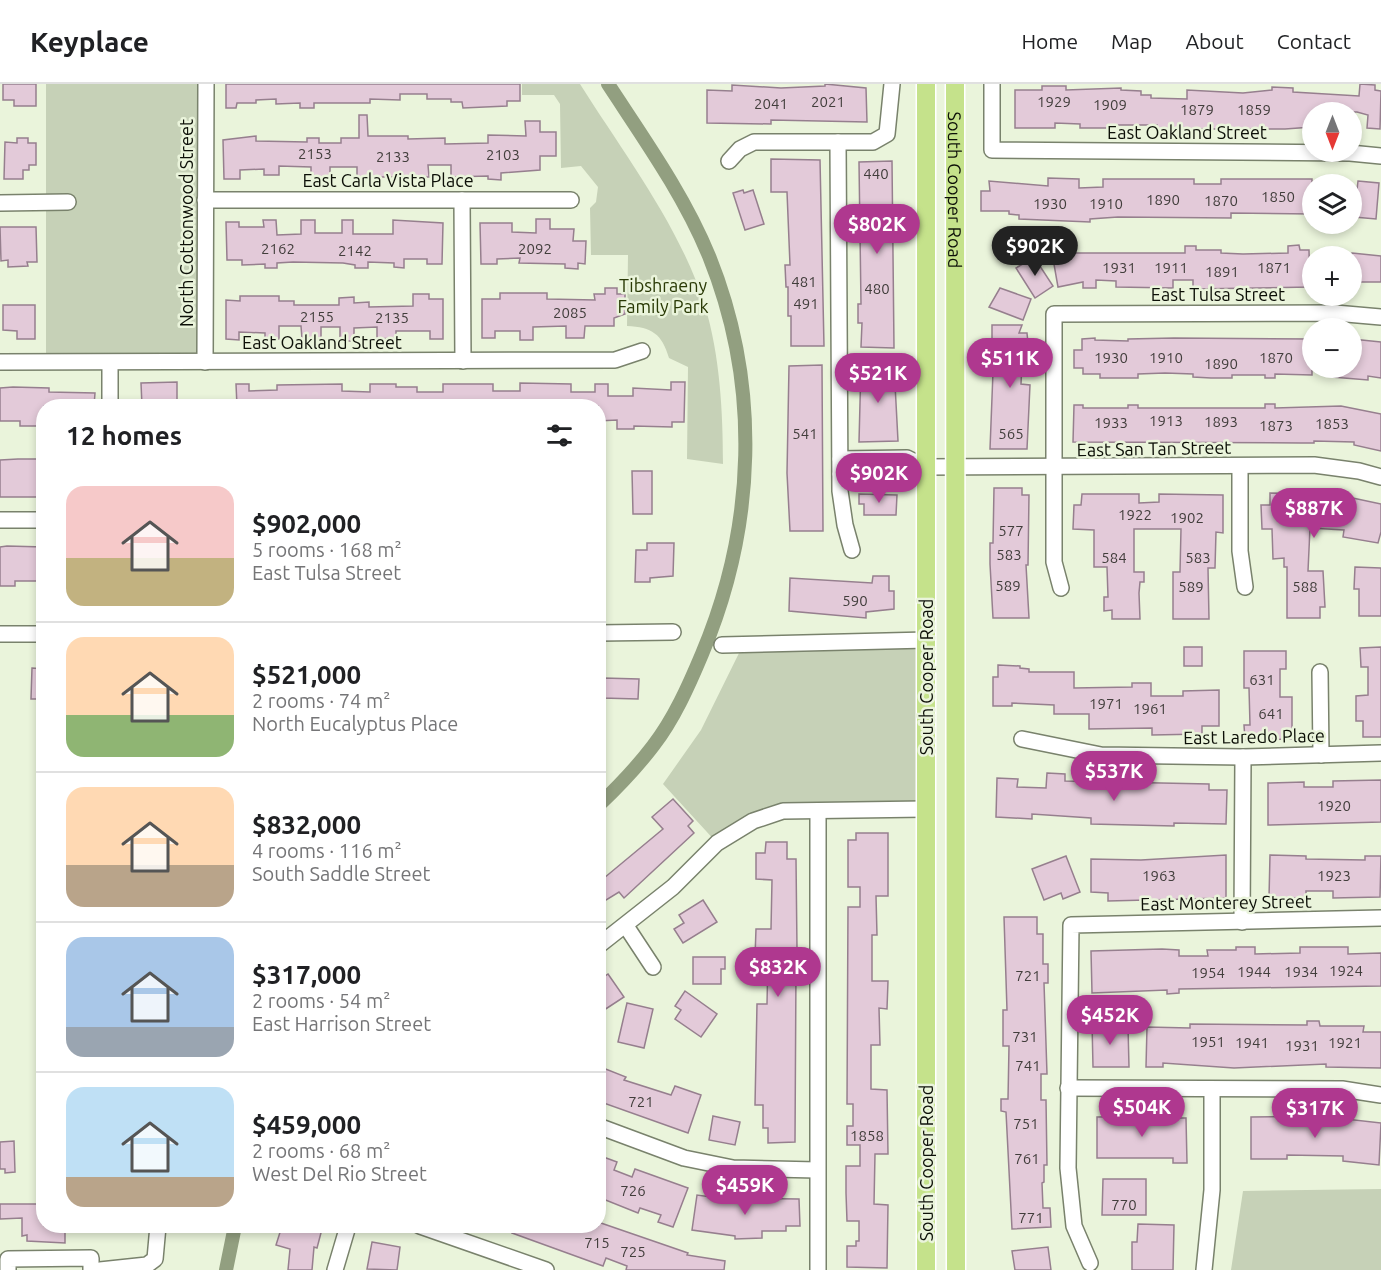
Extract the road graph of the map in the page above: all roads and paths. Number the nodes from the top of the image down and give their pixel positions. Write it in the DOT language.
graph roads {
  1 [pos="206,84"];
  2 [pos="892,84"];
  3 [pos="927,84"];
  4 [pos="955,84"];
  5 [pos="992,84"];
  6 [pos="838,142"];
  7 [pos="1381,156"];
  8 [pos="729,161"];
  9 [pos="205,200"];
  10 [pos="462,200"];
  11 [pos="571,200"];
  12 [pos="68,202"];
  13 [pos="0,203"];
  14 [pos="1381,317"];
  15 [pos="642,351"];
  16 [pos="463,361"];
  17 [pos="0,362"];
  18 [pos="205,362"];
  19 [pos="110,363"];
  20 [pos="110,399"];
  21 [pos="840,466"];
  22 [pos="1240,466"];
  23 [pos="925,467"];
  24 [pos="954,467"];
  25 [pos="1054,468"];
  26 [pos="1381,477"];
  27 [pos="0,520"];
  28 [pos="36,520"];
  29 [pos="852,550"];
  30 [pos="1245,587"];
  31 [pos="1061,588"];
  32 [pos="673,632"];
  33 [pos="606,633"];
  34 [pos="0,634"];
  35 [pos="36,634"];
  36 [pos="927,640"];
  37 [pos="722,645"];
  38 [pos="1320,672"];
  39 [pos="1022,739"];
  40 [pos="1381,753"];
  41 [pos="1321,755"];
  42 [pos="1243,757"];
  43 [pos="925,809"];
  44 [pos="954,810"];
  45 [pos="818,811"];
  46 [pos="1381,918"];
  47 [pos="1242,922"];
  48 [pos="626,926"];
  49 [pos="606,940"];
  50 [pos="653,967"];
  51 [pos="1068,1088"];
  52 [pos="1212,1089"];
  53 [pos="1381,1095"];
  54 [pos="606,1129"];
  55 [pos="817,1170"];
  56 [pos="158,1233"];
  57 [pos="346,1233"];
  58 [pos="440,1233"];
  59 [pos="1090,1263"];
  60 [pos="8,1270"];
  61 [pos="91,1270"];
  62 [pos="100,1270"];
  63 [pos="335,1270"];
  64 [pos="546,1270"];
  65 [pos="818,1270"];
  66 [pos="926,1270"];
  67 [pos="956,1270"];
  68 [pos="1204,1270"];
  1 -- 9 [label="street, North Cottonwood Street"];
  2 -- 6 [label="street"];
  3 -- 23 [label="main road, South Cooper Road"];
  4 -- 24 [label="main road, South Cooper Road"];
  5 -- 7 [label="street, East Oakland Street"];
  6 -- 8 [label="street"];
  6 -- 21 [label="street"];
  9 -- 10 [label="street, East Carla Vista Place"];
  9 -- 18 [label="street, North Cottonwood Street"];
  10 -- 11 [label="street, East Carla Vista Place"];
  10 -- 16 [label="street"];
  12 -- 13 [label="street"];
  14 -- 25 [label="street, East Tulsa Street"];
  15 -- 16 [label="street, East Oakland Street"];
  16 -- 18 [label="street, East Oakland Street"];
  17 -- 19 [label="street, East Oakland Street"];
  18 -- 19 [label="street, East Oakland Street"];
  19 -- 20 [label="street"];
  21 -- 23 [label="street, East San Tan Street"];
  21 -- 29 [label="street"];
  22 -- 25 [label="street, East San Tan Street"];
  22 -- 26 [label="street, East San Tan Street"];
  22 -- 30 [label="street"];
  23 -- 24 [label="street, East San Tan Street"];
  23 -- 36 [label="main road, South Cooper Road"];
  24 -- 25 [label="street, East San Tan Street"];
  24 -- 44 [label="main road, South Cooper Road"];
  25 -- 31 [label="street"];
  27 -- 28 [label="street"];
  32 -- 33 [label="street"];
  34 -- 35 [label="street"];
  36 -- 37 [label="street"];
  36 -- 43 [label="main road, South Cooper Road"];
  38 -- 41 [label="street"];
  39 -- 42 [label="street, East Laredo Place"];
  40 -- 41 [label="street, East Laredo Place"];
  41 -- 42 [label="street, East Laredo Place"];
  42 -- 47 [label="street"];
  43 -- 44 [label="main road"];
  43 -- 45 [label="street"];
  43 -- 66 [label="main road, South Cooper Road"];
  44 -- 67 [label="main road, South Cooper Road"];
  45 -- 48 [label="street"];
  45 -- 55 [label="street"];
  46 -- 47 [label="street, East Monterey Street"];
  47 -- 51 [label="street, East Monterey Street"];
  48 -- 49 [label="street"];
  48 -- 50 [label="street"];
  51 -- 52 [label="street"];
  51 -- 59 [label="street"];
  52 -- 53 [label="street"];
  52 -- 68 [label="street"];
  54 -- 55 [label="street"];
  55 -- 65 [label="street"];
  56 -- 62 [label="street"];
  57 -- 63 [label="street"];
  58 -- 64 [label="street"];
  60 -- 61 [label="street"];
}
